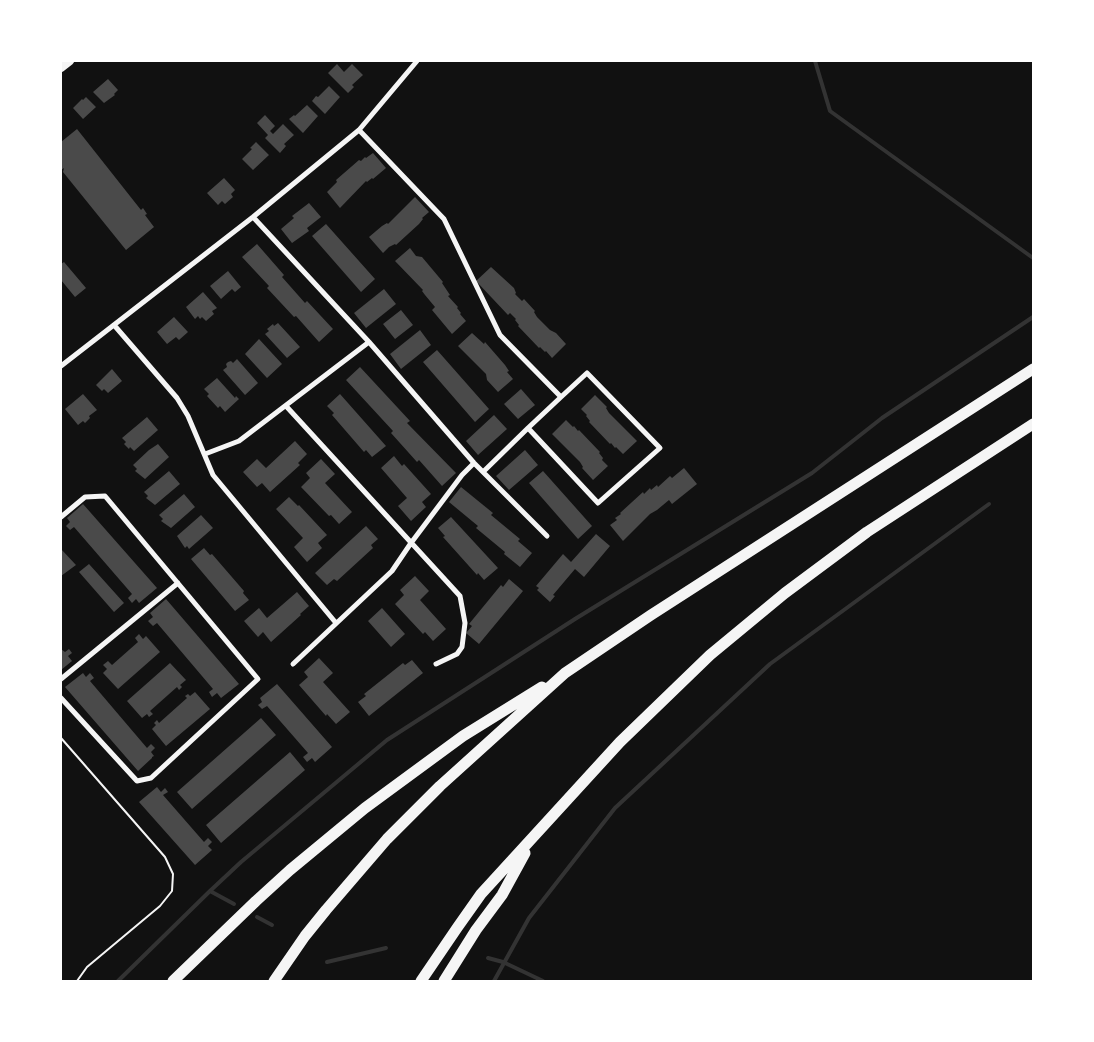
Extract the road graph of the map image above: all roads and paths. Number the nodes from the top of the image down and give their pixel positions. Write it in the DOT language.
graph roads {
  1 [pos="70,61"];
  2 [pos="417,61"];
  3 [pos="61,68"];
  4 [pos="359,130"];
  5 [pos="253,217"];
  6 [pos="114,325"];
  7 [pos="368,342"];
  8 [pos="61,366"];
  9 [pos="1033,369"];
  10 [pos="561,398"];
  11 [pos="286,406"];
  12 [pos="1033,424"];
  13 [pos="528,428"];
  14 [pos="205,454"];
  15 [pos="474,463"];
  16 [pos="483,472"];
  17 [pos="61,517"];
  18 [pos="547,536"];
  19 [pos="411,543"];
  20 [pos="178,583"];
  21 [pos="336,623"];
  22 [pos="293,664"];
  23 [pos="436,664"];
  24 [pos="565,672"];
  25 [pos="61,679"];
  26 [pos="61,698"];
  27 [pos="61,738"];
  28 [pos="533,838"];
  29 [pos="77,981"];
  30 [pos="173,981"];
  31 [pos="274,981"];
  32 [pos="421,981"];
  33 [pos="444,981"];
  1 -- 3 [label="street"];
  2 -- 4 [label="street"];
  4 -- 5 [label="street"];
  4 -- 10 [label="street"];
  5 -- 6 [label="street"];
  5 -- 7 [label="street"];
  6 -- 8 [label="street"];
  6 -- 14 [label="street"];
  7 -- 11 [label="street"];
  7 -- 15 [label="street"];
  9 -- 24 [label="highway"];
  10 -- 13 [label="street"];
  10 -- 13 [label="street"];
  11 -- 14 [label="street"];
  11 -- 19 [label="street"];
  12 -- 28 [label="highway"];
  13 -- 16 [label="street"];
  14 -- 21 [label="street"];
  15 -- 16 [label="street"];
  15 -- 19 [label="street"];
  16 -- 18 [label="street"];
  17 -- 20 [label="street"];
  19 -- 21 [label="street"];
  19 -- 23 [label="street"];
  20 -- 25 [label="street"];
  20 -- 26 [label="street"];
  21 -- 22 [label="street"];
  24 -- 30 [label="highway"];
  24 -- 31 [label="highway"];
  27 -- 29 [label="path"];
  28 -- 32 [label="highway"];
  28 -- 33 [label="highway"];
}
